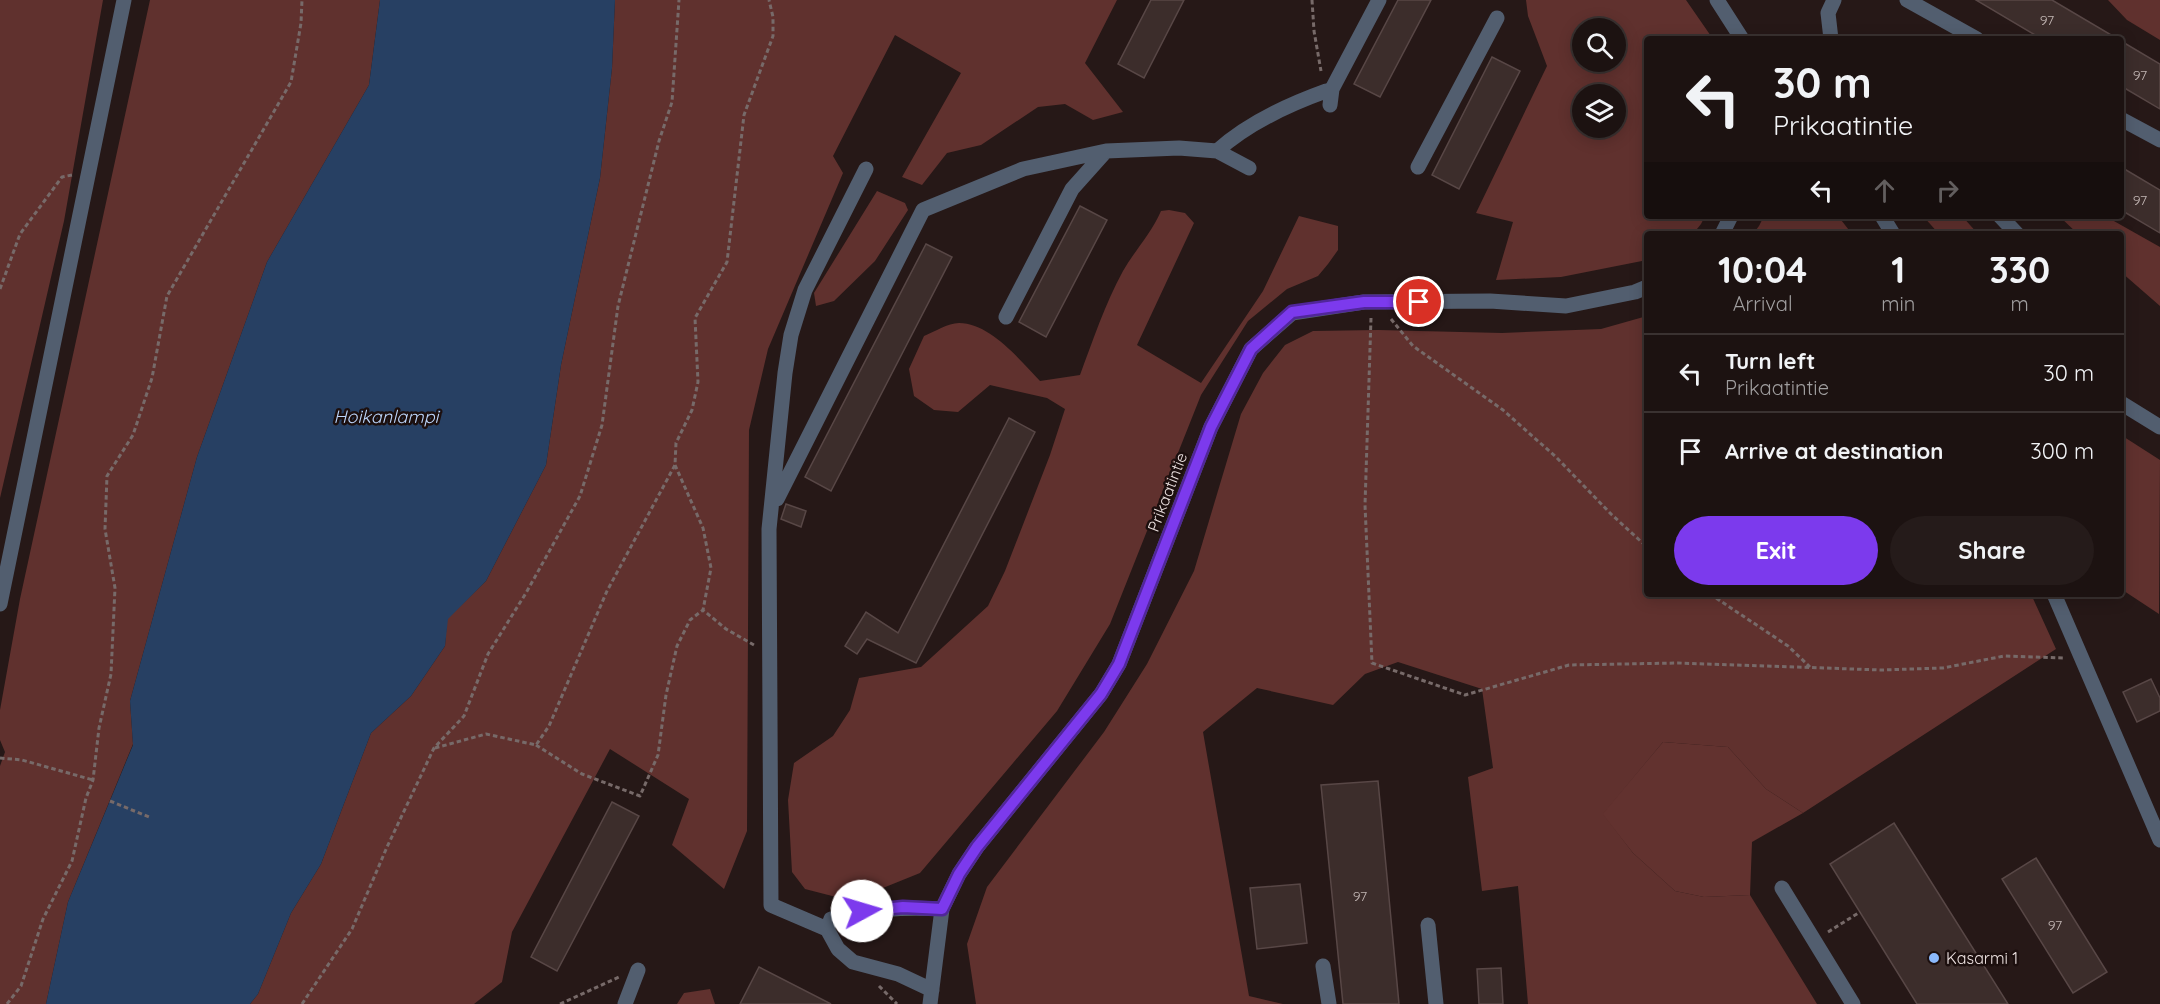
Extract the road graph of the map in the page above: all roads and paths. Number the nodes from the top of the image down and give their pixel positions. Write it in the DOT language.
graph roads {
  1 [pos="124,0"];
  2 [pos="302,0"];
  3 [pos="679,0"];
  4 [pos="769,0"];
  5 [pos="1312,0"];
  6 [pos="1379,0"];
  7 [pos="1717,0"];
  8 [pos="1834,0"];
  9 [pos="1907,0"];
  10 [pos="1497,18"];
  11 [pos="1740,36"];
  12 [pos="1831,36"];
  13 [pos="1972,36"];
  14 [pos="1328,98"];
  15 [pos="2124,121"];
  16 [pos="2160,140"];
  17 [pos="1106,151"];
  18 [pos="1217,151"];
  19 [pos="1418,167"];
  20 [pos="1249,168"];
  21 [pos="866,169"];
  22 [pos="89,170"];
  23 [pos="2003,219"];
  24 [pos="2014,231"];
  25 [pos="1644,288"];
  26 [pos="0,289"];
  27 [pos="1372,302"];
  28 [pos="1006,317"];
  29 [pos="2124,405"];
  30 [pos="2160,427"];
  31 [pos="675,465"];
  32 [pos="771,510"];
  33 [pos="1644,544"];
  34 [pos="1714,597"];
  35 [pos="2055,597"];
  36 [pos="0,604"];
  37 [pos="703,610"];
  38 [pos="769,653"];
  39 [pos="2082,659"];
  40 [pos="1811,668"];
  41 [pos="537,745"];
  42 [pos="434,748"];
  43 [pos="0,758"];
  44 [pos="93,780"];
  45 [pos="110,801"];
  46 [pos="149,817"];
  47 [pos="2160,840"];
  48 [pos="1782,888"];
  49 [pos="942,909"];
  50 [pos="1860,912"];
  51 [pos="1428,925"];
  52 [pos="827,929"];
  53 [pos="1814,940"];
  54 [pos="1323,966"];
  55 [pos="638,970"];
  56 [pos="931,997"];
  57 [pos="7,1004"];
  58 [pos="302,1004"];
  59 [pos="561,1004"];
  60 [pos="625,1004"];
  61 [pos="1329,1004"];
  62 [pos="1436,1004"];
  63 [pos="1853,1004"];
  1 -- 22 [label="street"];
  2 -- 44 [label="path"];
  3 -- 42 [label="path"];
  4 -- 31 [label="path"];
  5 -- 14 [label="path"];
  6 -- 14 [label="street"];
  7 -- 11 [label="street"];
  8 -- 12 [label="street"];
  9 -- 13 [label="street"];
  10 -- 19 [label="street"];
  14 -- 18 [label="street"];
  15 -- 16 [label="street"];
  17 -- 18 [label="street"];
  17 -- 28 [label="street"];
  17 -- 32 [label="street"];
  18 -- 20 [label="street"];
  21 -- 32 [label="street"];
  22 -- 26 [label="path"];
  22 -- 36 [label="street"];
  23 -- 24 [label="street"];
  25 -- 27 [label="street, Prikaatintie"];
  27 -- 33 [label="path"];
  27 -- 40 [label="path"];
  27 -- 49 [label="street, Prikaatintie"];
  29 -- 30 [label="street"];
  31 -- 37 [label="path"];
  31 -- 41 [label="path"];
  32 -- 38 [label="street"];
  34 -- 40 [label="path"];
  35 -- 39 [label="street"];
  37 -- 38 [label="path"];
  37 -- 41 [label="path"];
  38 -- 52 [label="street"];
  39 -- 40 [label="path"];
  39 -- 47 [label="street"];
  41 -- 42 [label="path"];
  42 -- 58 [label="path"];
  43 -- 44 [label="path"];
  44 -- 57 [label="path"];
  45 -- 46 [label="path"];
  48 -- 53 [label="street"];
  49 -- 52 [label="street"];
  49 -- 56 [label="street, Prikaatintie"];
  50 -- 53 [label="path"];
  51 -- 62 [label="street"];
  52 -- 56 [label="street"];
  53 -- 63 [label="street"];
  54 -- 61 [label="street"];
  55 -- 59 [label="path"];
  55 -- 60 [label="street"];
}
